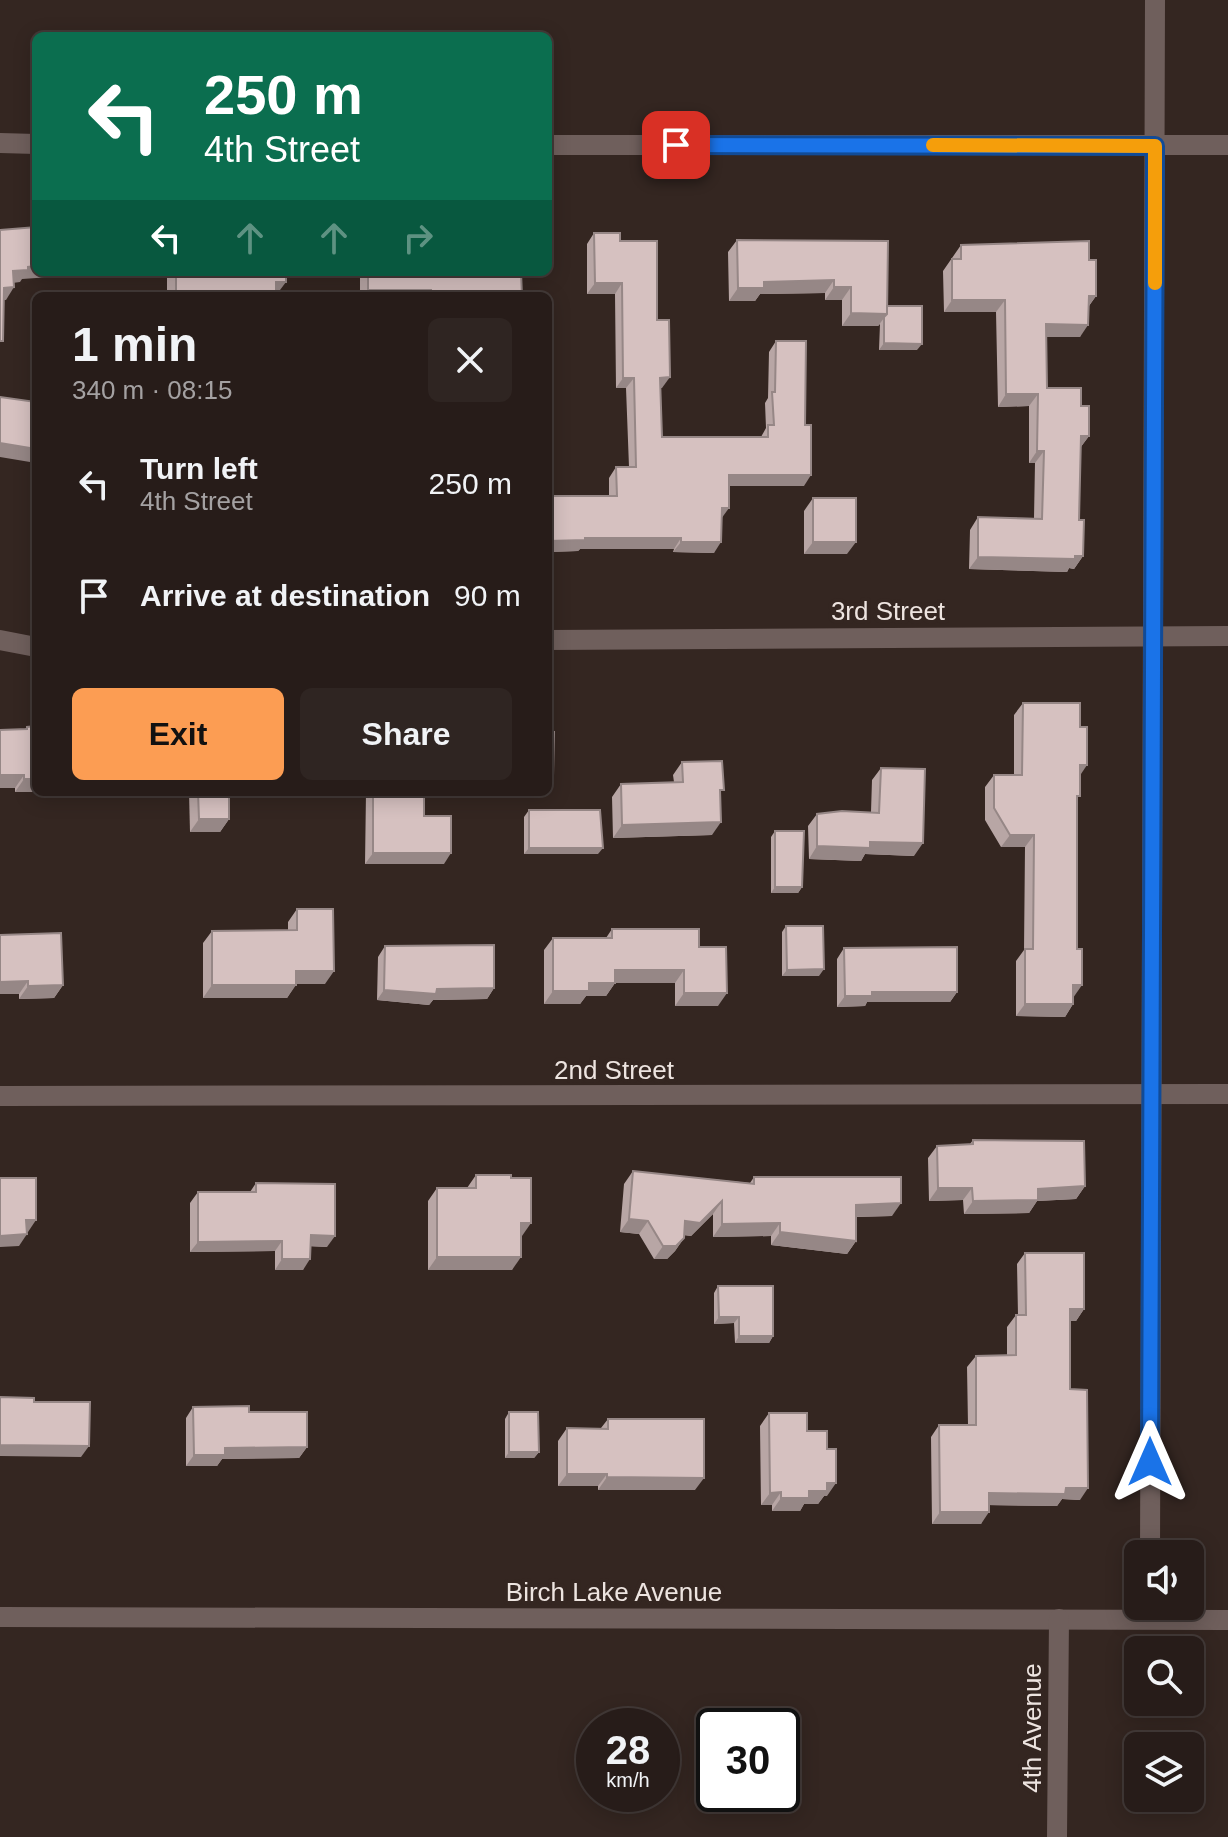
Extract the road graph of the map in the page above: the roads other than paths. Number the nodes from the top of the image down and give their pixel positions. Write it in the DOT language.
graph roads {
  1 [pos="1155,0"];
  2 [pos="0,143"];
  3 [pos="32,144"];
  4 [pos="552,145"];
  5 [pos="1228,145"];
  6 [pos="1155,146"];
  7 [pos="1154,636"];
  8 [pos="1228,636"];
  9 [pos="0,640"];
  10 [pos="552,640"];
  11 [pos="32,646"];
  12 [pos="1150,1094"];
  13 [pos="1228,1094"];
  14 [pos="0,1096"];
  15 [pos="1150,1540"];
  16 [pos="1124,1615"];
  17 [pos="0,1617"];
  18 [pos="1204,1618"];
  19 [pos="1059,1619"];
  20 [pos="1228,1620"];
  21 [pos="1057,1837"];
  1 -- 6 [label="street"];
  2 -- 3 [label="street"];
  4 -- 6 [label="street"];
  5 -- 6 [label="street"];
  6 -- 7 [label="street"];
  7 -- 8 [label="street, 3rd Street"];
  7 -- 10 [label="street, 3rd Street"];
  7 -- 12 [label="street"];
  9 -- 11 [label="street"];
  12 -- 13 [label="street, 2nd Street"];
  12 -- 14 [label="street, 2nd Street"];
  12 -- 15 [label="street"];
  16 -- 19 [label="street, Birch Lake Avenue"];
  17 -- 19 [label="street, Birch Lake Avenue"];
  18 -- 20 [label="street, Birch Lake Avenue"];
  19 -- 21 [label="street, 4th Avenue"];
}
